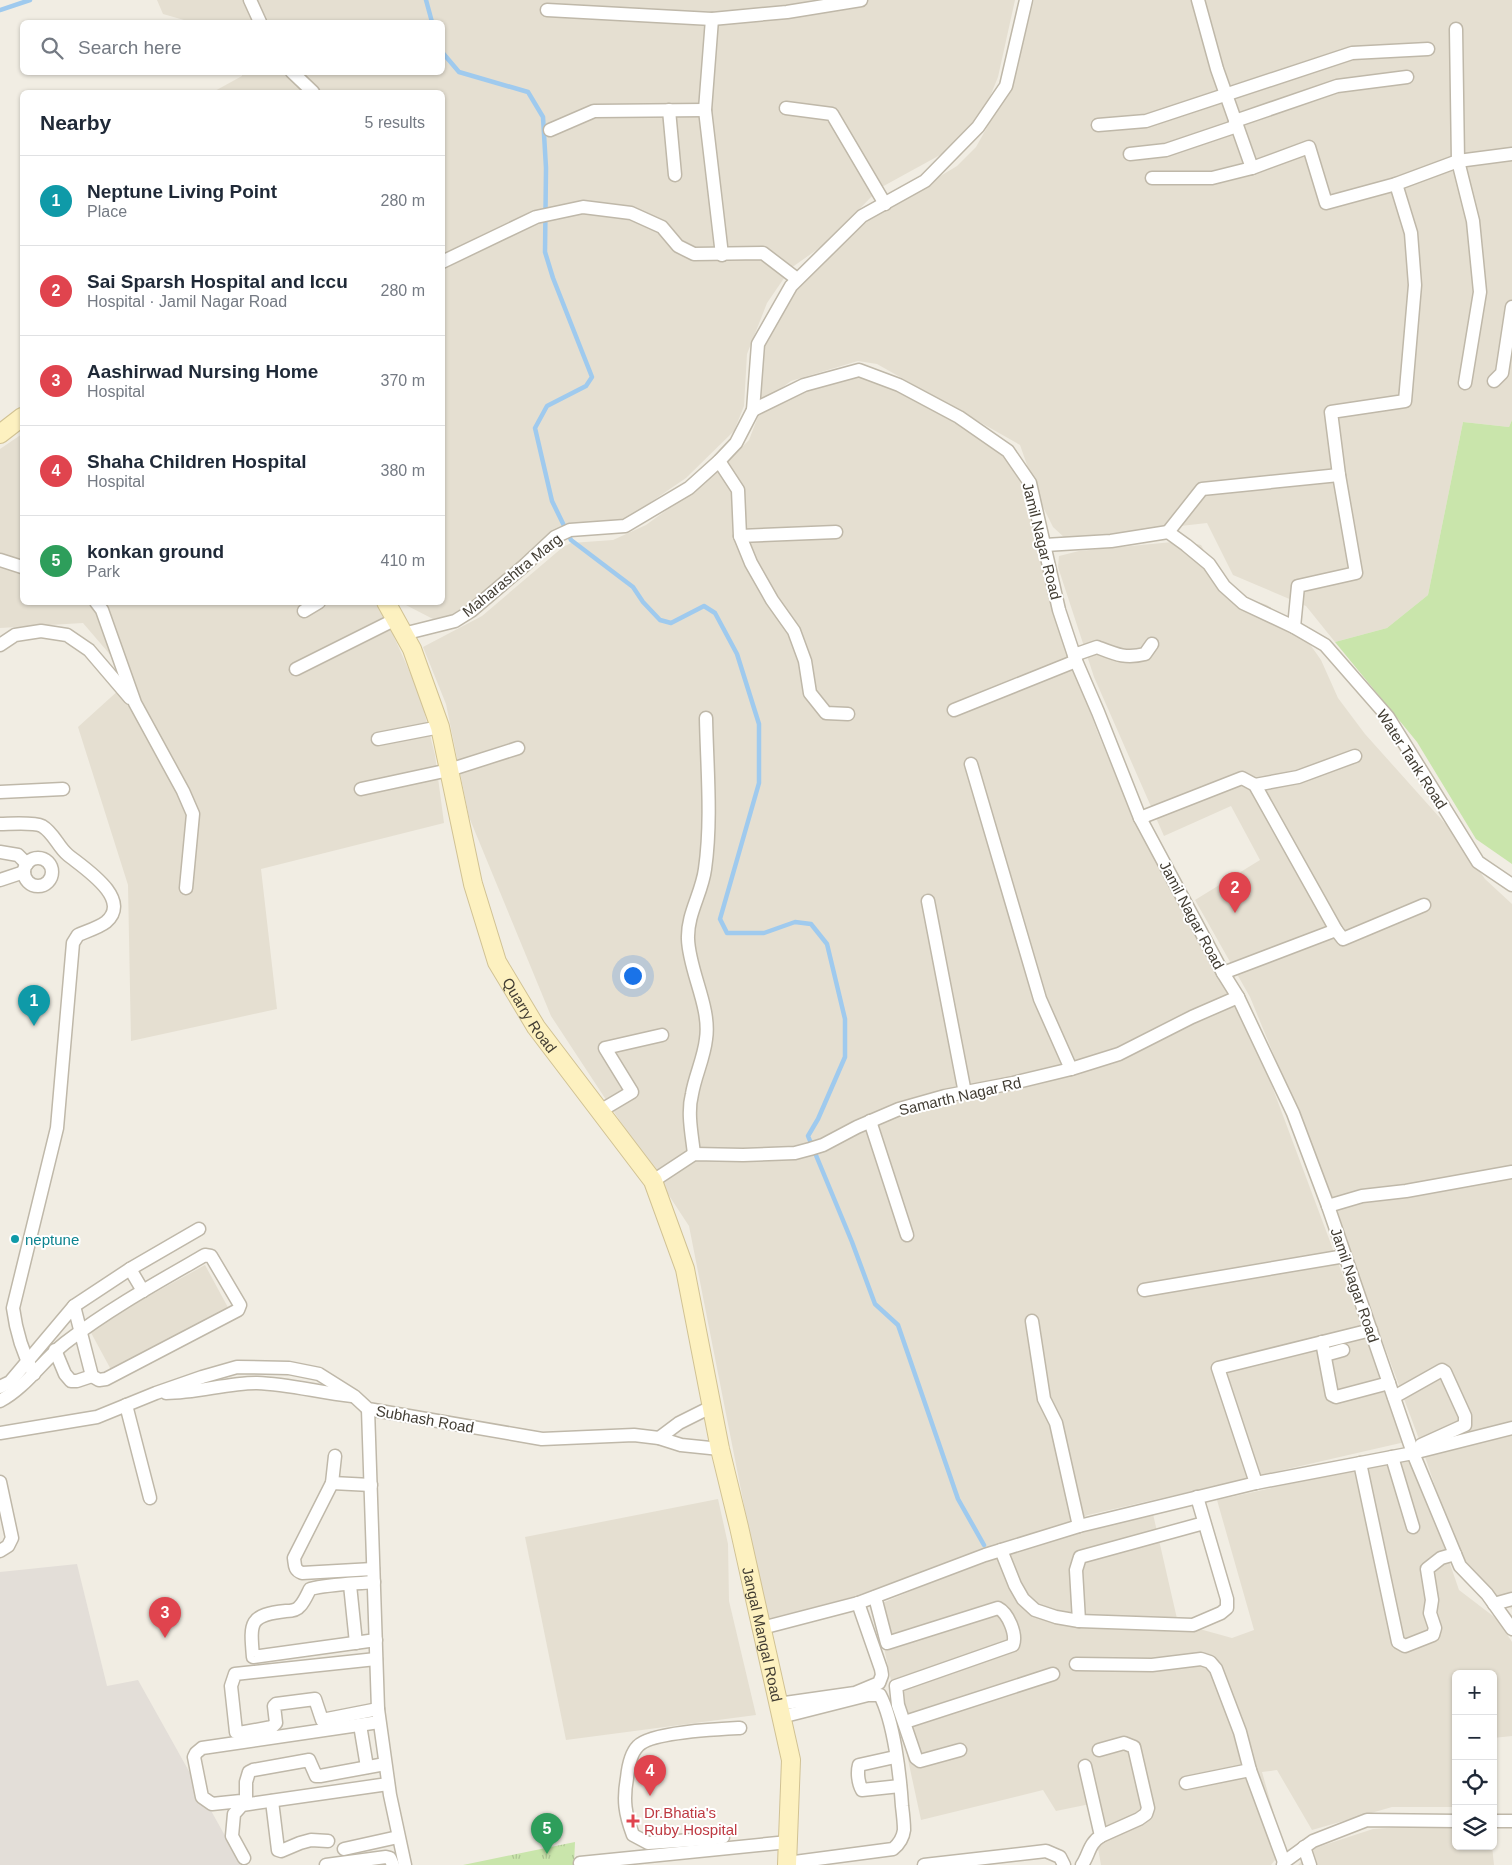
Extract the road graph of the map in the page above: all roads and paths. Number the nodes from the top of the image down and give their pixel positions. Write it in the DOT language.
graph roads {
  1 [pos="250,0"];
  2 [pos="861,0"];
  3 [pos="1026,0"];
  4 [pos="1198,0"];
  5 [pos="547,10"];
  6 [pos="712,19"];
  7 [pos="259,20"];
  8 [pos="1456,29"];
  9 [pos="1428,49"];
  10 [pos="295,75"];
  11 [pos="1406,77"];
  12 [pos="311,90"];
  13 [pos="1226,96"];
  14 [pos="786,108"];
  15 [pos="669,110"];
  16 [pos="705,110"];
  17 [pos="1236,123"];
  18 [pos="1098,125"];
  19 [pos="550,130"];
  20 [pos="1130,154"];
  21 [pos="1512,154"];
  22 [pos="1458,161"];
  23 [pos="1252,168"];
  24 [pos="675,175"];
  25 [pos="1152,178"];
  26 [pos="1396,184"];
  27 [pos="884,204"];
  28 [pos="722,255"];
  29 [pos="445,261"];
  30 [pos="797,279"];
  31 [pos="1512,307"];
  32 [pos="1494,381"];
  33 [pos="1465,383"];
  34 [pos="753,410"];
  35 [pos="20,419"];
  36 [pos="0,434"];
  37 [pos="720,461"];
  38 [pos="1339,475"];
  39 [pos="836,532"];
  40 [pos="1168,532"];
  41 [pos="740,536"];
  42 [pos="1045,545"];
  43 [pos="0,560"];
  44 [pos="20,566"];
  45 [pos="98,605"];
  46 [pos="314,605"];
  47 [pos="388,605"];
  48 [pos="304,611"];
  49 [pos="399,627"];
  50 [pos="1294,627"];
  51 [pos="1152,644"];
  52 [pos="0,645"];
  53 [pos="1075,658"];
  54 [pos="296,668"];
  55 [pos="135,703"];
  56 [pos="954,710"];
  57 [pos="848,714"];
  58 [pos="706,718"];
  59 [pos="440,727"];
  60 [pos="378,739"];
  61 [pos="518,748"];
  62 [pos="1355,756"];
  63 [pos="971,764"];
  64 [pos="449,770"];
  65 [pos="1255,785"];
  66 [pos="63,789"];
  67 [pos="361,789"];
  68 [pos="0,792"];
  69 [pos="1140,818"];
  70 [pos="0,824"];
  71 [pos="0,852"];
  72 [pos="26,868"];
  73 [pos="0,880"];
  74 [pos="1512,885"];
  75 [pos="186,888"];
  76 [pos="928,901"];
  77 [pos="1424,905"];
  78 [pos="1336,930"];
  79 [pos="1223,972"];
  80 [pos="1238,997"];
  81 [pos="662,1035"];
  82 [pos="1071,1069"];
  83 [pos="965,1093"];
  84 [pos="600,1111"];
  85 [pos="870,1122"];
  86 [pos="694,1154"];
  87 [pos="1512,1172"];
  88 [pos="653,1181"];
  89 [pos="1328,1206"];
  90 [pos="199,1229"];
  91 [pos="907,1234"];
  92 [pos="1345,1256"];
  93 [pos="130,1269"];
  94 [pos="1144,1290"];
  95 [pos="143,1291"];
  96 [pos="74,1306"];
  97 [pos="1032,1321"];
  98 [pos="1371,1330"];
  99 [pos="80,1332"];
  100 [pos="1322,1342"];
  101 [pos="55,1350"];
  102 [pos="1343,1350"];
  103 [pos="1325,1355"];
  104 [pos="27,1362"];
  105 [pos="34,1374"];
  106 [pos="92,1376"];
  107 [pos="1389,1383"];
  108 [pos="0,1387"];
  109 [pos="156,1393"];
  110 [pos="354,1396"];
  111 [pos="1394,1397"];
  112 [pos="0,1401"];
  113 [pos="126,1405"];
  114 [pos="711,1407"];
  115 [pos="368,1409"];
  116 [pos="1512,1428"];
  117 [pos="0,1434"];
  118 [pos="659,1438"];
  119 [pos="720,1449"];
  120 [pos="1412,1451"];
  121 [pos="335,1456"];
  122 [pos="1392,1457"];
  123 [pos="1355,1464"];
  124 [pos="0,1482"];
  125 [pos="332,1483"];
  126 [pos="1256,1483"];
  127 [pos="371,1485"];
  128 [pos="1197,1497"];
  129 [pos="150,1498"];
  130 [pos="1204,1523"];
  131 [pos="1079,1526"];
  132 [pos="1413,1527"];
  133 [pos="1001,1550"];
  134 [pos="0,1551"];
  135 [pos="1455,1554"];
  136 [pos="374,1575"];
  137 [pos="350,1585"];
  138 [pos="875,1597"];
  139 [pos="1512,1599"];
  140 [pos="858,1603"];
  141 [pos="1494,1604"];
  142 [pos="1079,1621"];
  143 [pos="762,1628"];
  144 [pos="1512,1629"];
  145 [pos="1391,1638"];
  146 [pos="376,1640"];
  147 [pos="356,1643"];
  148 [pos="376,1659"];
  149 [pos="1076,1664"];
  150 [pos="1053,1674"];
  151 [pos="780,1710"];
  152 [pos="379,1715"];
  153 [pos="905,1722"];
  154 [pos="360,1725"];
  155 [pos="740,1728"];
  156 [pos="960,1750"];
  157 [pos="1099,1750"];
  158 [pos="895,1757"];
  159 [pos="385,1764"];
  160 [pos="1086,1766"];
  161 [pos="367,1767"];
  162 [pos="1250,1770"];
  163 [pos="1186,1783"];
  164 [pos="388,1784"];
  165 [pos="900,1786"];
  166 [pos="272,1801"];
  167 [pos="1452,1821"];
  168 [pos="1497,1821"];
  169 [pos="1512,1821"];
  170 [pos="1100,1836"];
  171 [pos="398,1837"];
  172 [pos="723,1837"];
  173 [pos="328,1841"];
  174 [pos="788,1842"];
  175 [pos="707,1844"];
  176 [pos="1304,1847"];
  177 [pos="344,1850"];
  178 [pos="244,1858"];
  179 [pos="580,1863"];
  180 [pos="786,1864"];
  181 [pos="1283,1864"];
  182 [pos="326,1865"];
  183 [pos="392,1865"];
  184 [pos="405,1865"];
  185 [pos="929,1865"];
  186 [pos="1064,1865"];
  187 [pos="1082,1865"];
  188 [pos="1310,1865"];
  1 -- 7 [label="street"];
  2 -- 6 [label="street"];
  3 -- 27 [label="street"];
  4 -- 13 [label="street"];
  5 -- 6 [label="street"];
  6 -- 16 [label="street"];
  8 -- 22 [label="street"];
  9 -- 13 [label="street"];
  10 -- 12 [label="street"];
  11 -- 17 [label="street"];
  13 -- 17 [label="street"];
  13 -- 18 [label="street"];
  14 -- 27 [label="street"];
  15 -- 16 [label="street"];
  15 -- 19 [label="street"];
  15 -- 24 [label="street"];
  16 -- 28 [label="street"];
  17 -- 20 [label="street"];
  17 -- 23 [label="street"];
  21 -- 22 [label="street"];
  22 -- 26 [label="street"];
  22 -- 33 [label="street"];
  23 -- 25 [label="street"];
  23 -- 26 [label="street"];
  26 -- 38 [label="street"];
  27 -- 30 [label="street"];
  28 -- 29 [label="street"];
  28 -- 30 [label="street"];
  30 -- 34 [label="street"];
  31 -- 32 [label="street"];
  34 -- 37 [label="street, Maharashtra Marg"];
  34 -- 42 [label="street, Jamil Nagar Road"];
  35 -- 36 [label="main road"];
  37 -- 41 [label="street"];
  37 -- 49 [label="street, Maharashtra Marg"];
  38 -- 40 [label="street"];
  38 -- 50 [label="street"];
  39 -- 41 [label="street"];
  40 -- 42 [label="street"];
  40 -- 50 [label="street, Water Tank Road"];
  41 -- 57 [label="street"];
  42 -- 53 [label="street, Jamil Nagar Road"];
  43 -- 44 [label="street"];
  45 -- 55 [label="street"];
  46 -- 48 [label="street"];
  47 -- 49 [label="main road, Quarry Road"];
  49 -- 54 [label="street, Maharashtra Marg"];
  49 -- 59 [label="main road, Quarry Road"];
  50 -- 74 [label="street, Water Tank Road"];
  51 -- 53 [label="street"];
  52 -- 55 [label="street"];
  53 -- 56 [label="street"];
  53 -- 69 [label="street, Jamil Nagar Road"];
  55 -- 75 [label="street"];
  58 -- 86 [label="street"];
  59 -- 60 [label="street"];
  59 -- 64 [label="main road, Quarry Road"];
  61 -- 64 [label="street"];
  62 -- 65 [label="street"];
  63 -- 82 [label="street"];
  64 -- 67 [label="street"];
  64 -- 84 [label="main road, Quarry Road"];
  65 -- 69 [label="street"];
  65 -- 78 [label="street"];
  66 -- 68 [label="street"];
  69 -- 79 [label="street, Jamil Nagar Road"];
  70 -- 104 [label="street"];
  71 -- 72 [label="street"];
  72 -- 72 [label="street"];
  72 -- 73 [label="street"];
  76 -- 83 [label="street"];
  77 -- 78 [label="street"];
  78 -- 79 [label="street"];
  79 -- 80 [label="street, Jamil Nagar Road"];
  80 -- 82 [label="street, Samarth Nagar Rd"];
  80 -- 89 [label="street, Jamil Nagar Road"];
  81 -- 84 [label="street"];
  82 -- 83 [label="street, Samarth Nagar Rd"];
  83 -- 85 [label="street, Samarth Nagar Rd"];
  84 -- 88 [label="main road, Quarry Road"];
  85 -- 86 [label="street, Samarth Nagar Rd"];
  85 -- 91 [label="street"];
  86 -- 88 [label="street"];
  87 -- 89 [label="street"];
  88 -- 114 [label="main road, Quarry Road"];
  89 -- 92 [label="street, Jamil Nagar Road"];
  90 -- 93 [label="street"];
  92 -- 94 [label="street"];
  92 -- 98 [label="street, Jamil Nagar Road"];
  93 -- 95 [label="street"];
  93 -- 96 [label="street"];
  95 -- 99 [label="street"];
  95 -- 106 [label="street"];
  96 -- 99 [label="street"];
  96 -- 104 [label="street"];
  97 -- 131 [label="street"];
  98 -- 100 [label="street"];
  98 -- 107 [label="street, Jamil Nagar Road"];
  99 -- 101 [label="street"];
  99 -- 106 [label="street"];
  100 -- 103 [label="street"];
  100 -- 126 [label="street"];
  101 -- 105 [label="street"];
  101 -- 106 [label="street"];
  102 -- 103 [label="street"];
  103 -- 107 [label="street"];
  104 -- 105 [label="street"];
  104 -- 108 [label="street"];
  105 -- 112 [label="street"];
  107 -- 111 [label="street, Jamil Nagar Road"];
  109 -- 110 [label="street"];
  109 -- 110 [label="street, Subhash Road"];
  109 -- 113 [label="street, Subhash Road"];
  110 -- 115 [label="street, Subhash Road"];
  111 -- 120 [label="street, Jamil Nagar Road"];
  111 -- 120 [label="street"];
  113 -- 117 [label="street, Subhash Road"];
  113 -- 129 [label="street"];
  114 -- 118 [label="street"];
  114 -- 119 [label="main road, Jangal Mangal Road"];
  115 -- 118 [label="street, Subhash Road"];
  115 -- 127 [label="street"];
  116 -- 120 [label="street"];
  118 -- 119 [label="street, Subhash Road"];
  119 -- 143 [label="main road, Jangal Mangal Road"];
  120 -- 122 [label="street"];
  120 -- 135 [label="street, Jamil Nagar Road"];
  121 -- 125 [label="street"];
  122 -- 123 [label="street"];
  122 -- 132 [label="street"];
  123 -- 126 [label="street"];
  123 -- 135 [label="street"];
  123 -- 145 [label="street"];
  124 -- 134 [label="street"];
  125 -- 127 [label="street"];
  125 -- 136 [label="street"];
  126 -- 128 [label="street"];
  127 -- 136 [label="street"];
  128 -- 130 [label="street"];
  128 -- 131 [label="street"];
  130 -- 142 [label="street"];
  130 -- 142 [label="street"];
  131 -- 133 [label="street"];
  133 -- 138 [label="street"];
  133 -- 142 [label="street"];
  135 -- 141 [label="street, Jamil Nagar Road"];
  136 -- 137 [label="street"];
  136 -- 146 [label="street"];
  137 -- 147 [label="street"];
  137 -- 147 [label="street"];
  138 -- 140 [label="street"];
  138 -- 153 [label="street"];
  139 -- 141 [label="street"];
  140 -- 143 [label="street"];
  140 -- 151 [label="street"];
  141 -- 144 [label="street, Jamil Nagar Road"];
  143 -- 151 [label="main road, Jangal Mangal Road"];
  146 -- 147 [label="street"];
  146 -- 148 [label="street"];
  148 -- 152 [label="street"];
  148 -- 152 [label="street"];
  149 -- 162 [label="street"];
  150 -- 153 [label="street"];
  151 -- 158 [label="street"];
  151 -- 174 [label="main road, Jangal Mangal Road"];
  152 -- 154 [label="street"];
  152 -- 159 [label="street"];
  153 -- 156 [label="street"];
  154 -- 161 [label="street"];
  154 -- 161 [label="street"];
  155 -- 175 [label="street"];
  157 -- 170 [label="street"];
  158 -- 165 [label="street"];
  158 -- 165 [label="street"];
  159 -- 161 [label="street"];
  159 -- 164 [label="street"];
  160 -- 170 [label="street"];
  162 -- 163 [label="street"];
  162 -- 181 [label="street"];
  164 -- 166 [label="street"];
  164 -- 171 [label="street"];
  165 -- 180 [label="street"];
  166 -- 173 [label="street"];
  166 -- 178 [label="street"];
  167 -- 176 [label="street"];
  168 -- 169 [label="street"];
  170 -- 187 [label="street"];
  171 -- 177 [label="street"];
  171 -- 184 [label="street"];
  172 -- 175 [label="street"];
  174 -- 175 [label="street"];
  174 -- 180 [label="main road, Jangal Mangal Road"];
  175 -- 179 [label="street"];
  176 -- 181 [label="street"];
  176 -- 188 [label="street"];
  182 -- 183 [label="street"];
  185 -- 186 [label="street"];
}
